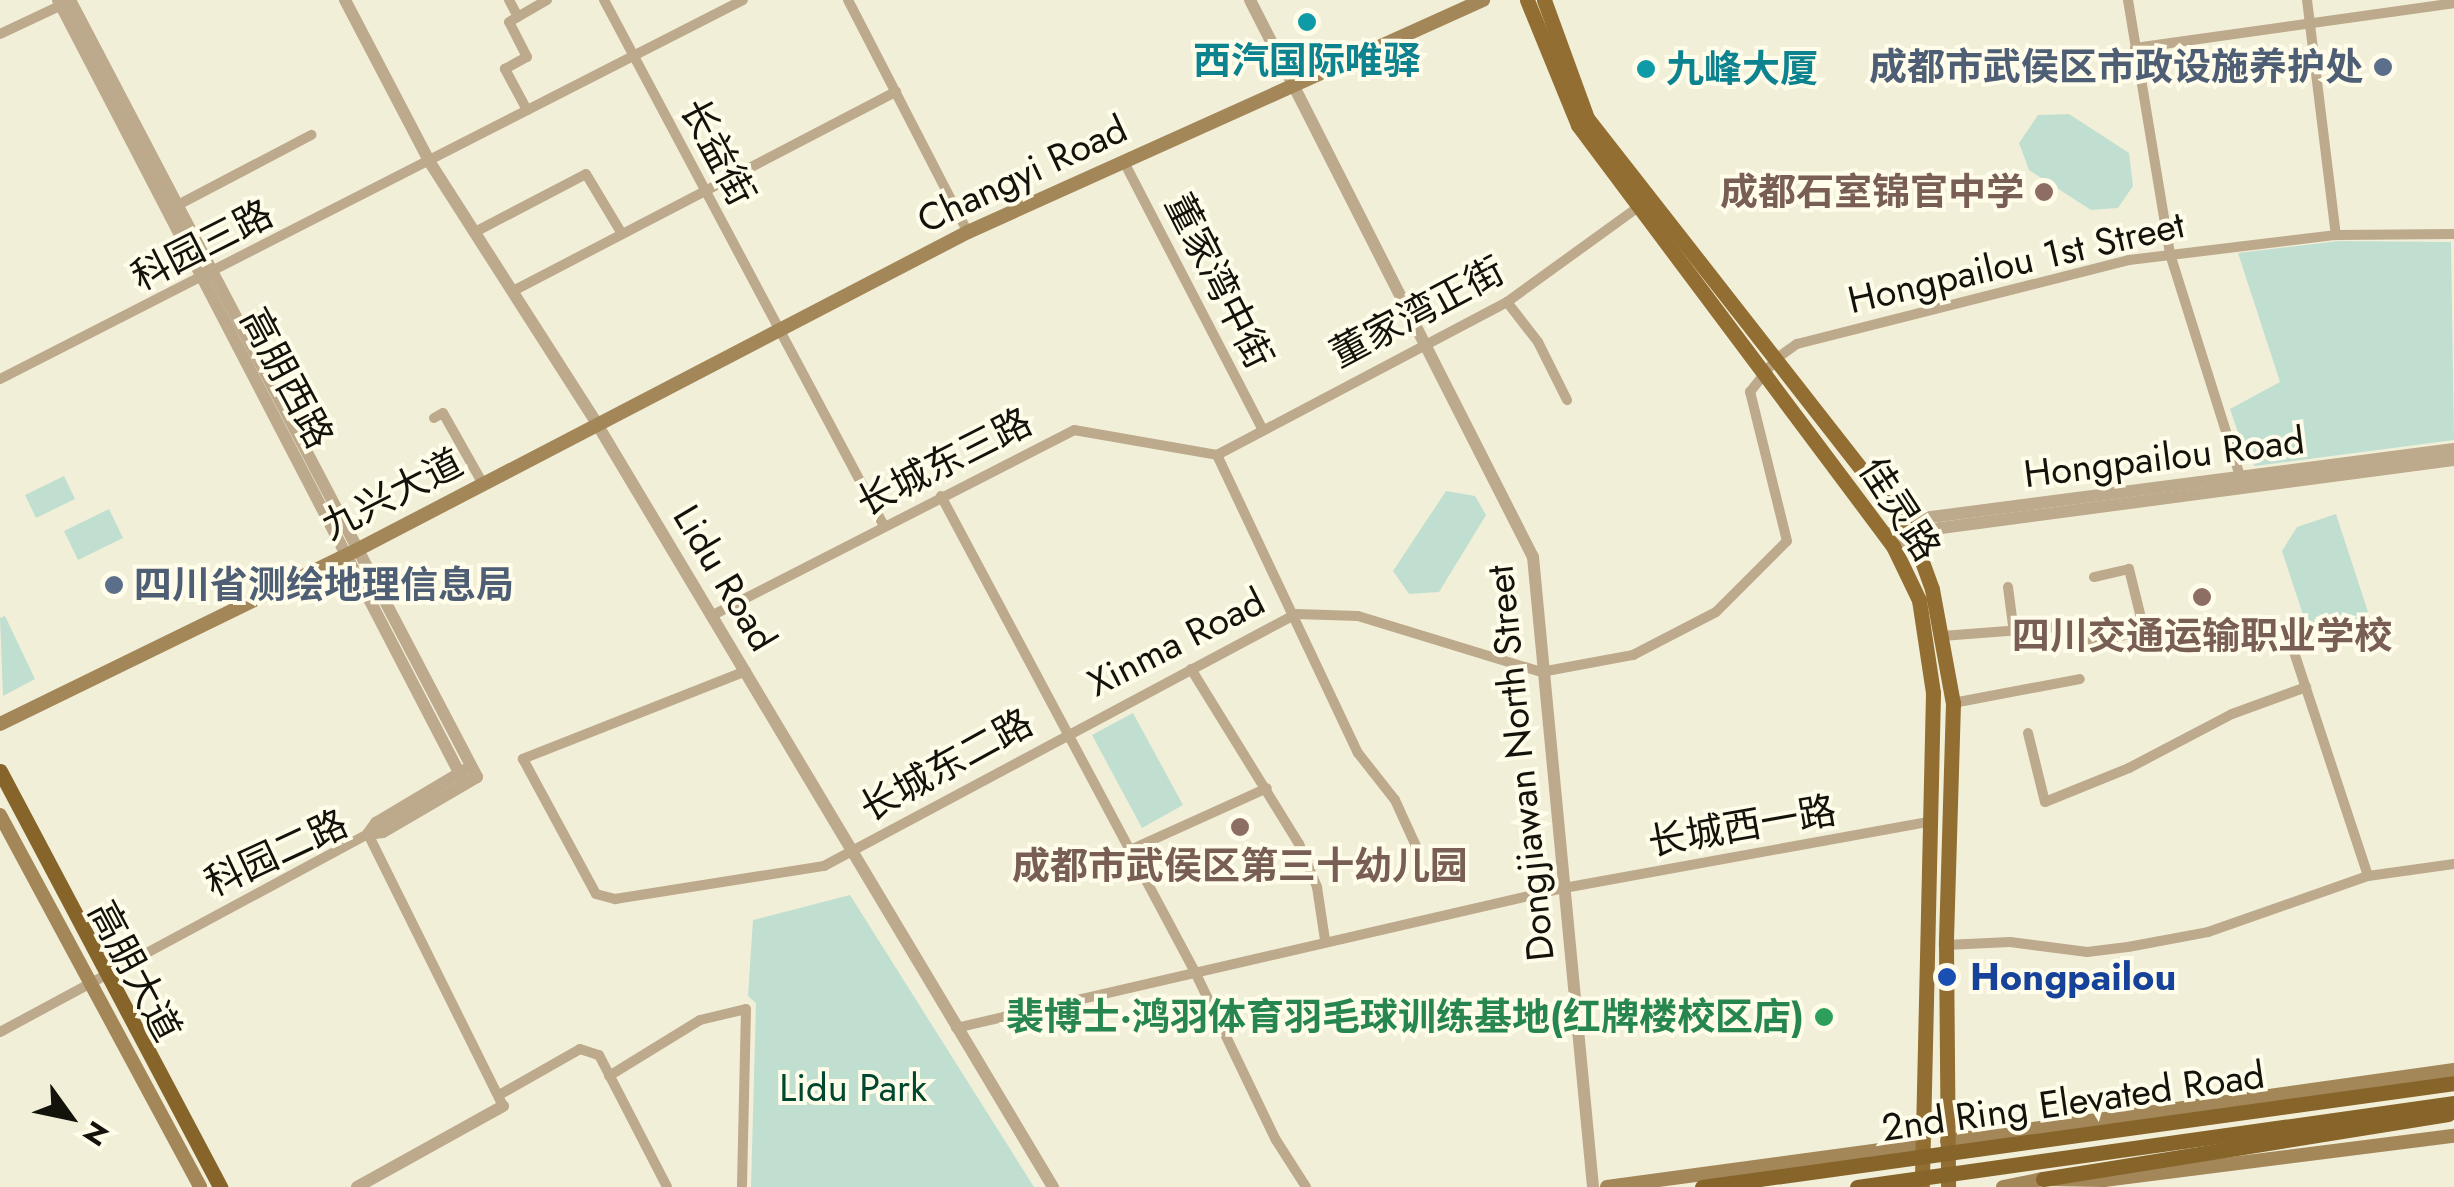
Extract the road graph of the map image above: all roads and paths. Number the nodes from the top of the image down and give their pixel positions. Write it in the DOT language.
graph roads {
  1 [pos="346,0"];
  2 [pos="508,0"];
  3 [pos="548,0"];
  4 [pos="604,0"];
  5 [pos="743,0"];
  6 [pos="848,0"];
  7 [pos="1250,0"];
  8 [pos="1483,0"];
  9 [pos="1527,0"];
  10 [pos="1544,0"];
  11 [pos="2128,0"];
  12 [pos="2307,0"];
  13 [pos="66,1"];
  14 [pos="2454,4"];
  15 [pos="518,17"];
  16 [pos="2310,24"];
  17 [pos="0,34"];
  18 [pos="2135,48"];
  19 [pos="633,56"];
  20 [pos="1296,88"];
  21 [pos="896,92"];
  22 [pos="528,110"];
  23 [pos="311,135"];
  24 [pos="429,161"];
  25 [pos="1124,162"];
  26 [pos="705,191"];
  27 [pos="176,206"];
  28 [pos="1636,208"];
  29 [pos="476,232"];
  30 [pos="968,232"];
  31 [pos="622,234"];
  32 [pos="2454,234"];
  33 [pos="2336,235"];
  34 [pos="2170,254"];
  35 [pos="207,277"];
  36 [pos="514,291"];
  37 [pos="1507,302"];
  38 [pos="778,333"];
  39 [pos="1425,344"];
  40 [pos="1771,366"];
  41 [pos="0,379"];
  42 [pos="1567,400"];
  43 [pos="434,418"];
  44 [pos="597,424"];
  45 [pos="1262,428"];
  46 [pos="2454,449"];
  47 [pos="1216,456"];
  48 [pos="2454,460"];
  49 [pos="2243,483"];
  50 [pos="482,484"];
  51 [pos="941,496"];
  52 [pos="884,526"];
  53 [pos="1908,529"];
  54 [pos="1889,541"];
  55 [pos="352,552"];
  56 [pos="2094,576"];
  57 [pos="2008,587"];
  58 [pos="713,614"];
  59 [pos="1296,614"];
  60 [pos="2014,633"];
  61 [pos="1942,636"];
  62 [pos="2293,649"];
  63 [pos="1191,669"];
  64 [pos="746,671"];
  65 [pos="1542,672"];
  66 [pos="2080,678"];
  67 [pos="2306,688"];
  68 [pos="1953,703"];
  69 [pos="0,724"];
  70 [pos="1068,732"];
  71 [pos="2028,732"];
  72 [pos="0,771"];
  73 [pos="0,786"];
  74 [pos="1267,788"];
  75 [pos="0,815"];
  76 [pos="1931,822"];
  77 [pos="368,834"];
  78 [pos="1416,846"];
  79 [pos="852,850"];
  80 [pos="1130,850"];
  81 [pos="2454,864"];
  82 [pos="2368,876"];
  83 [pos="1564,888"];
  84 [pos="1325,940"];
  85 [pos="1946,945"];
  86 [pos="1196,974"];
  87 [pos="96,979"];
  88 [pos="956,1028"];
  89 [pos="0,1032"];
  90 [pos="2454,1070"];
  91 [pos="610,1076"];
  92 [pos="2454,1083"];
  93 [pos="501,1101"];
  94 [pos="2454,1103"];
  95 [pos="2454,1112"];
  96 [pos="2454,1136"];
  97 [pos="1948,1141"];
  98 [pos="1920,1145"];
  99 [pos="2043,1179"];
  100 [pos="200,1187"];
  101 [pos="216,1187"];
  102 [pos="358,1187"];
  103 [pos="667,1187"];
  104 [pos="742,1187"];
  105 [pos="1053,1187"];
  106 [pos="1306,1187"];
  107 [pos="1593,1187"];
  108 [pos="1606,1187"];
  109 [pos="1702,1187"];
  110 [pos="1857,1187"];
  111 [pos="1922,1187"];
  112 [pos="1948,1187"];
  113 [pos="2004,1187"];
  1 -- 24 [label="street, Lidu Road"];
  2 -- 15 [label="street"];
  3 -- 15 [label="street"];
  4 -- 19 [label="street, 长益街"];
  5 -- 19 [label="street, 科园三路"];
  6 -- 21 [label="street"];
  7 -- 20 [label="street, Dongjiawan North Street"];
  8 -- 20 [label="main road, Changyi Road"];
  9 -- 28 [label="main road, 佳灵路"];
  10 -- 40 [label="main road, 佳灵路"];
  11 -- 18 [label="street"];
  12 -- 16 [label="street"];
  13 -- 17 [label="street"];
  13 -- 27 [label="street, 高朋西路"];
  13 -- 35 [label="street, 高朋西路"];
  14 -- 16 [label="street"];
  15 -- 22 [label="street"];
  16 -- 18 [label="street"];
  16 -- 33 [label="street"];
  18 -- 34 [label="street"];
  19 -- 22 [label="street, 科园三路"];
  19 -- 26 [label="street, 长益街"];
  20 -- 25 [label="main road, Changyi Road"];
  20 -- 39 [label="street, Dongjiawan North Street"];
  21 -- 26 [label="street"];
  21 -- 30 [label="street"];
  22 -- 24 [label="street, 科园三路"];
  23 -- 27 [label="street"];
  24 -- 29 [label="street, Lidu Road"];
  24 -- 35 [label="street, 科园三路"];
  25 -- 30 [label="main road, Changyi Road"];
  25 -- 45 [label="street, 董家湾中街"];
  26 -- 31 [label="street"];
  26 -- 38 [label="street, 长益街"];
  27 -- 35 [label="street, 高朋西路"];
  28 -- 37 [label="street, 董家湾正街"];
  28 -- 40 [label="main road, 佳灵路"];
  29 -- 31 [label="street"];
  29 -- 36 [label="street, Lidu Road"];
  30 -- 38 [label="main road, Changyi Road"];
  31 -- 36 [label="street"];
  32 -- 33 [label="street, Hongpailou 1st Street"];
  33 -- 34 [label="street, Hongpailou 1st Street"];
  34 -- 40 [label="street, Hongpailou 1st Street"];
  34 -- 49 [label="street"];
  35 -- 41 [label="street, 科园三路"];
  35 -- 55 [label="street, 高朋西路"];
  36 -- 44 [label="street, Lidu Road"];
  37 -- 39 [label="street, 董家湾正街"];
  37 -- 42 [label="street"];
  38 -- 44 [label="main road, Changyi Road"];
  38 -- 52 [label="street, 长益街"];
  39 -- 45 [label="street, 董家湾正街"];
  39 -- 65 [label="street, Dongjiawan North Street"];
  40 -- 53 [label="main road, 佳灵路"];
  40 -- 54 [label="main road, 佳灵路"];
  40 -- 65 [label="street, Xinma Road"];
  43 -- 50 [label="street"];
  44 -- 50 [label="main road, 九兴大道"];
  44 -- 58 [label="street, Lidu Road"];
  45 -- 47 [label="street, 董家湾正街"];
  46 -- 49 [label="street, Hongpailou Road"];
  47 -- 51 [label="street, 长城东三路"];
  47 -- 59 [label="street"];
  48 -- 49 [label="street, Hongpailou Road"];
  49 -- 53 [label="street, Hongpailou Road"];
  50 -- 55 [label="main road, 九兴大道"];
  51 -- 52 [label="street, 长城东三路"];
  51 -- 70 [label="street"];
  52 -- 58 [label="street, 长城东三路"];
  53 -- 54 [label="street, Hongpailou Road"];
  53 -- 61 [label="main road, 佳灵路"];
  54 -- 76 [label="main road, 佳灵路"];
  55 -- 69 [label="main road, 九兴大道"];
  55 -- 77 [label="street, 高朋西路"];
  56 -- 60 [label="street"];
  57 -- 60 [label="street"];
  58 -- 64 [label="street, Lidu Road"];
  59 -- 63 [label="street, Xinma Road"];
  59 -- 65 [label="street, Xinma Road"];
  59 -- 78 [label="street"];
  60 -- 61 [label="street"];
  61 -- 68 [label="main road, 佳灵路"];
  62 -- 67 [label="street"];
  63 -- 70 [label="street, Xinma Road"];
  63 -- 74 [label="street"];
  64 -- 79 [label="street, Lidu Road"];
  64 -- 79 [label="street, 长城东二路"];
  65 -- 83 [label="street, Dongjiawan North Street"];
  66 -- 68 [label="street"];
  67 -- 71 [label="street"];
  67 -- 82 [label="street"];
  68 -- 85 [label="main road, 佳灵路"];
  70 -- 79 [label="street, 长城东二路"];
  70 -- 80 [label="street"];
  72 -- 101 [label="highway"];
  73 -- 87 [label="main road, 高朋大道"];
  74 -- 80 [label="street"];
  74 -- 84 [label="street"];
  75 -- 87 [label="main road, 高朋大道"];
  76 -- 83 [label="street, 长城西一路"];
  76 -- 98 [label="main road, 佳灵路"];
  77 -- 87 [label="street, 科园二路"];
  77 -- 93 [label="street, 科园二路"];
  79 -- 88 [label="street, Lidu Road"];
  80 -- 86 [label="street"];
  81 -- 82 [label="street"];
  82 -- 85 [label="street"];
  83 -- 84 [label="street, 长城西一路"];
  83 -- 107 [label="street, Dongjiawan North Street"];
  84 -- 86 [label="street, 长城西一路"];
  85 -- 97 [label="main road, 佳灵路"];
  86 -- 88 [label="street, 长城西一路"];
  86 -- 106 [label="street"];
  87 -- 89 [label="street, 科园二路"];
  87 -- 100 [label="main road, 高朋大道"];
  87 -- 101 [label="main road, 高朋大道"];
  88 -- 105 [label="street, Lidu Road"];
  90 -- 97 [label="main road"];
  91 -- 93 [label="street"];
  91 -- 103 [label="street"];
  91 -- 104 [label="street"];
  92 -- 109 [label="highway, 2nd Ring Elevated Road"];
  93 -- 102 [label="street"];
  94 -- 110 [label="highway, 2nd Ring Elevated Road"];
  95 -- 99 [label="highway"];
  96 -- 99 [label="main road"];
  97 -- 98 [label="main road"];
  97 -- 112 [label="main road, 佳灵路"];
  98 -- 108 [label="main road"];
  98 -- 111 [label="main road, 佳灵路"];
  99 -- 113 [label="main road"];
}
